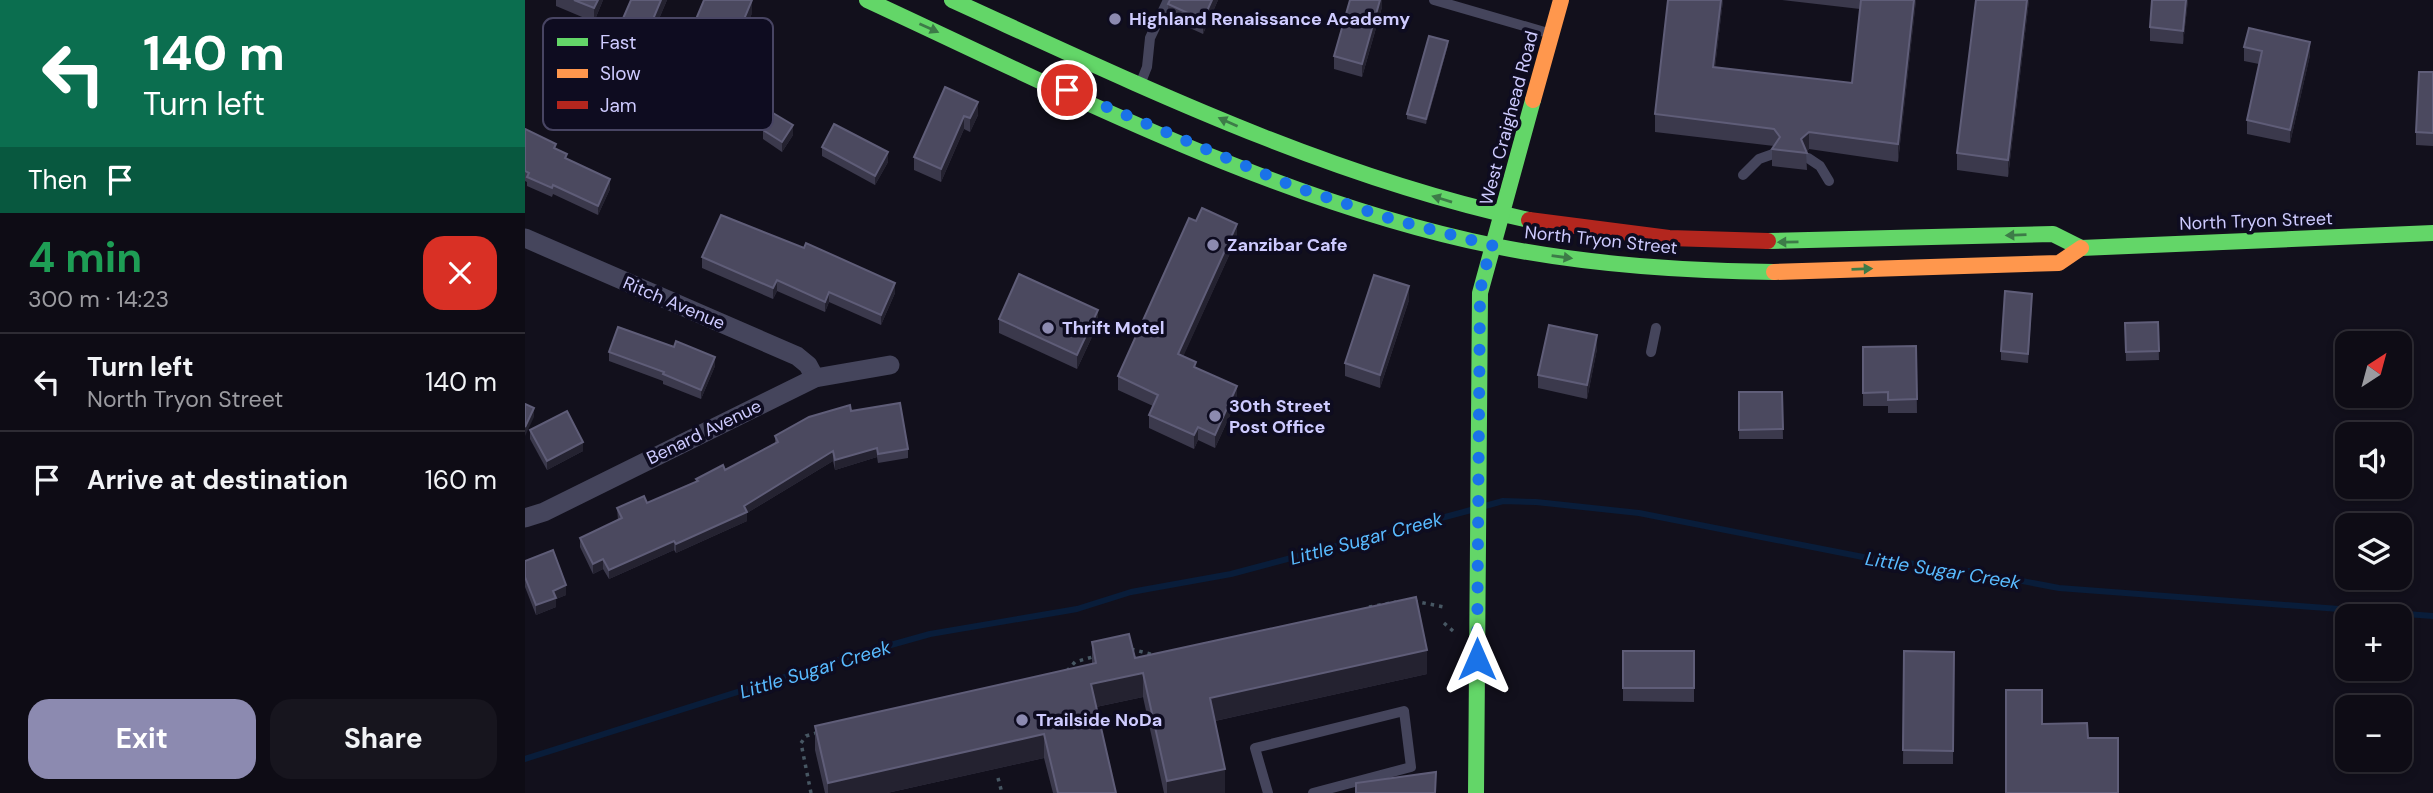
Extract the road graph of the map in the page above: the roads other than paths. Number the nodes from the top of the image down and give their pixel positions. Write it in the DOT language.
graph roads {
  1 [pos="867,0"];
  2 [pos="952,0"];
  3 [pos="1168,0"];
  4 [pos="1434,0"];
  5 [pos="1561,0"];
  6 [pos="1552,34"];
  7 [pos="1141,84"];
  8 [pos="1773,154"];
  9 [pos="1808,158"];
  10 [pos="1743,175"];
  11 [pos="1829,181"];
  12 [pos="1503,214"];
  13 [pos="2433,233"];
  14 [pos="525,238"];
  15 [pos="1494,246"];
  16 [pos="2081,248"];
  17 [pos="1656,328"];
  18 [pos="1651,352"];
  19 [pos="890,365"];
  20 [pos="815,377"];
  21 [pos="525,517"];
  22 [pos="1268,793"];
  23 [pos="1313,793"];
  24 [pos="1476,793"];
  1 -- 15 [label="main road, North Tryon Street, one-way"];
  2 -- 7 [label="main road, North Tryon Street"];
  3 -- 7 [label="lane"];
  4 -- 6 [label="lane"];
  5 -- 6 [label="main road, West Craighead Road"];
  6 -- 12 [label="main road, West Craighead Road"];
  12 -- 7 [label="main road, North Tryon Street, one-way"];
  8 -- 10 [label="lane"];
  9 -- 11 [label="lane"];
  12 -- 15 [label="main road, West Craighead Road"];
  16 -- 12 [label="main road, North Tryon Street, one-way"];
  13 -- 16 [label="main road, North Tryon Street"];
  14 -- 20 [label="street, Ritch Avenue"];
  15 -- 16 [label="main road, North Tryon Street, one-way"];
  15 -- 24 [label="main road, West Craighead Road"];
  17 -- 18 [label="lane"];
  19 -- 20 [label="street, Benard Avenue"];
  20 -- 21 [label="street, Benard Avenue"];
  22 -- 23 [label="lane"];
}
